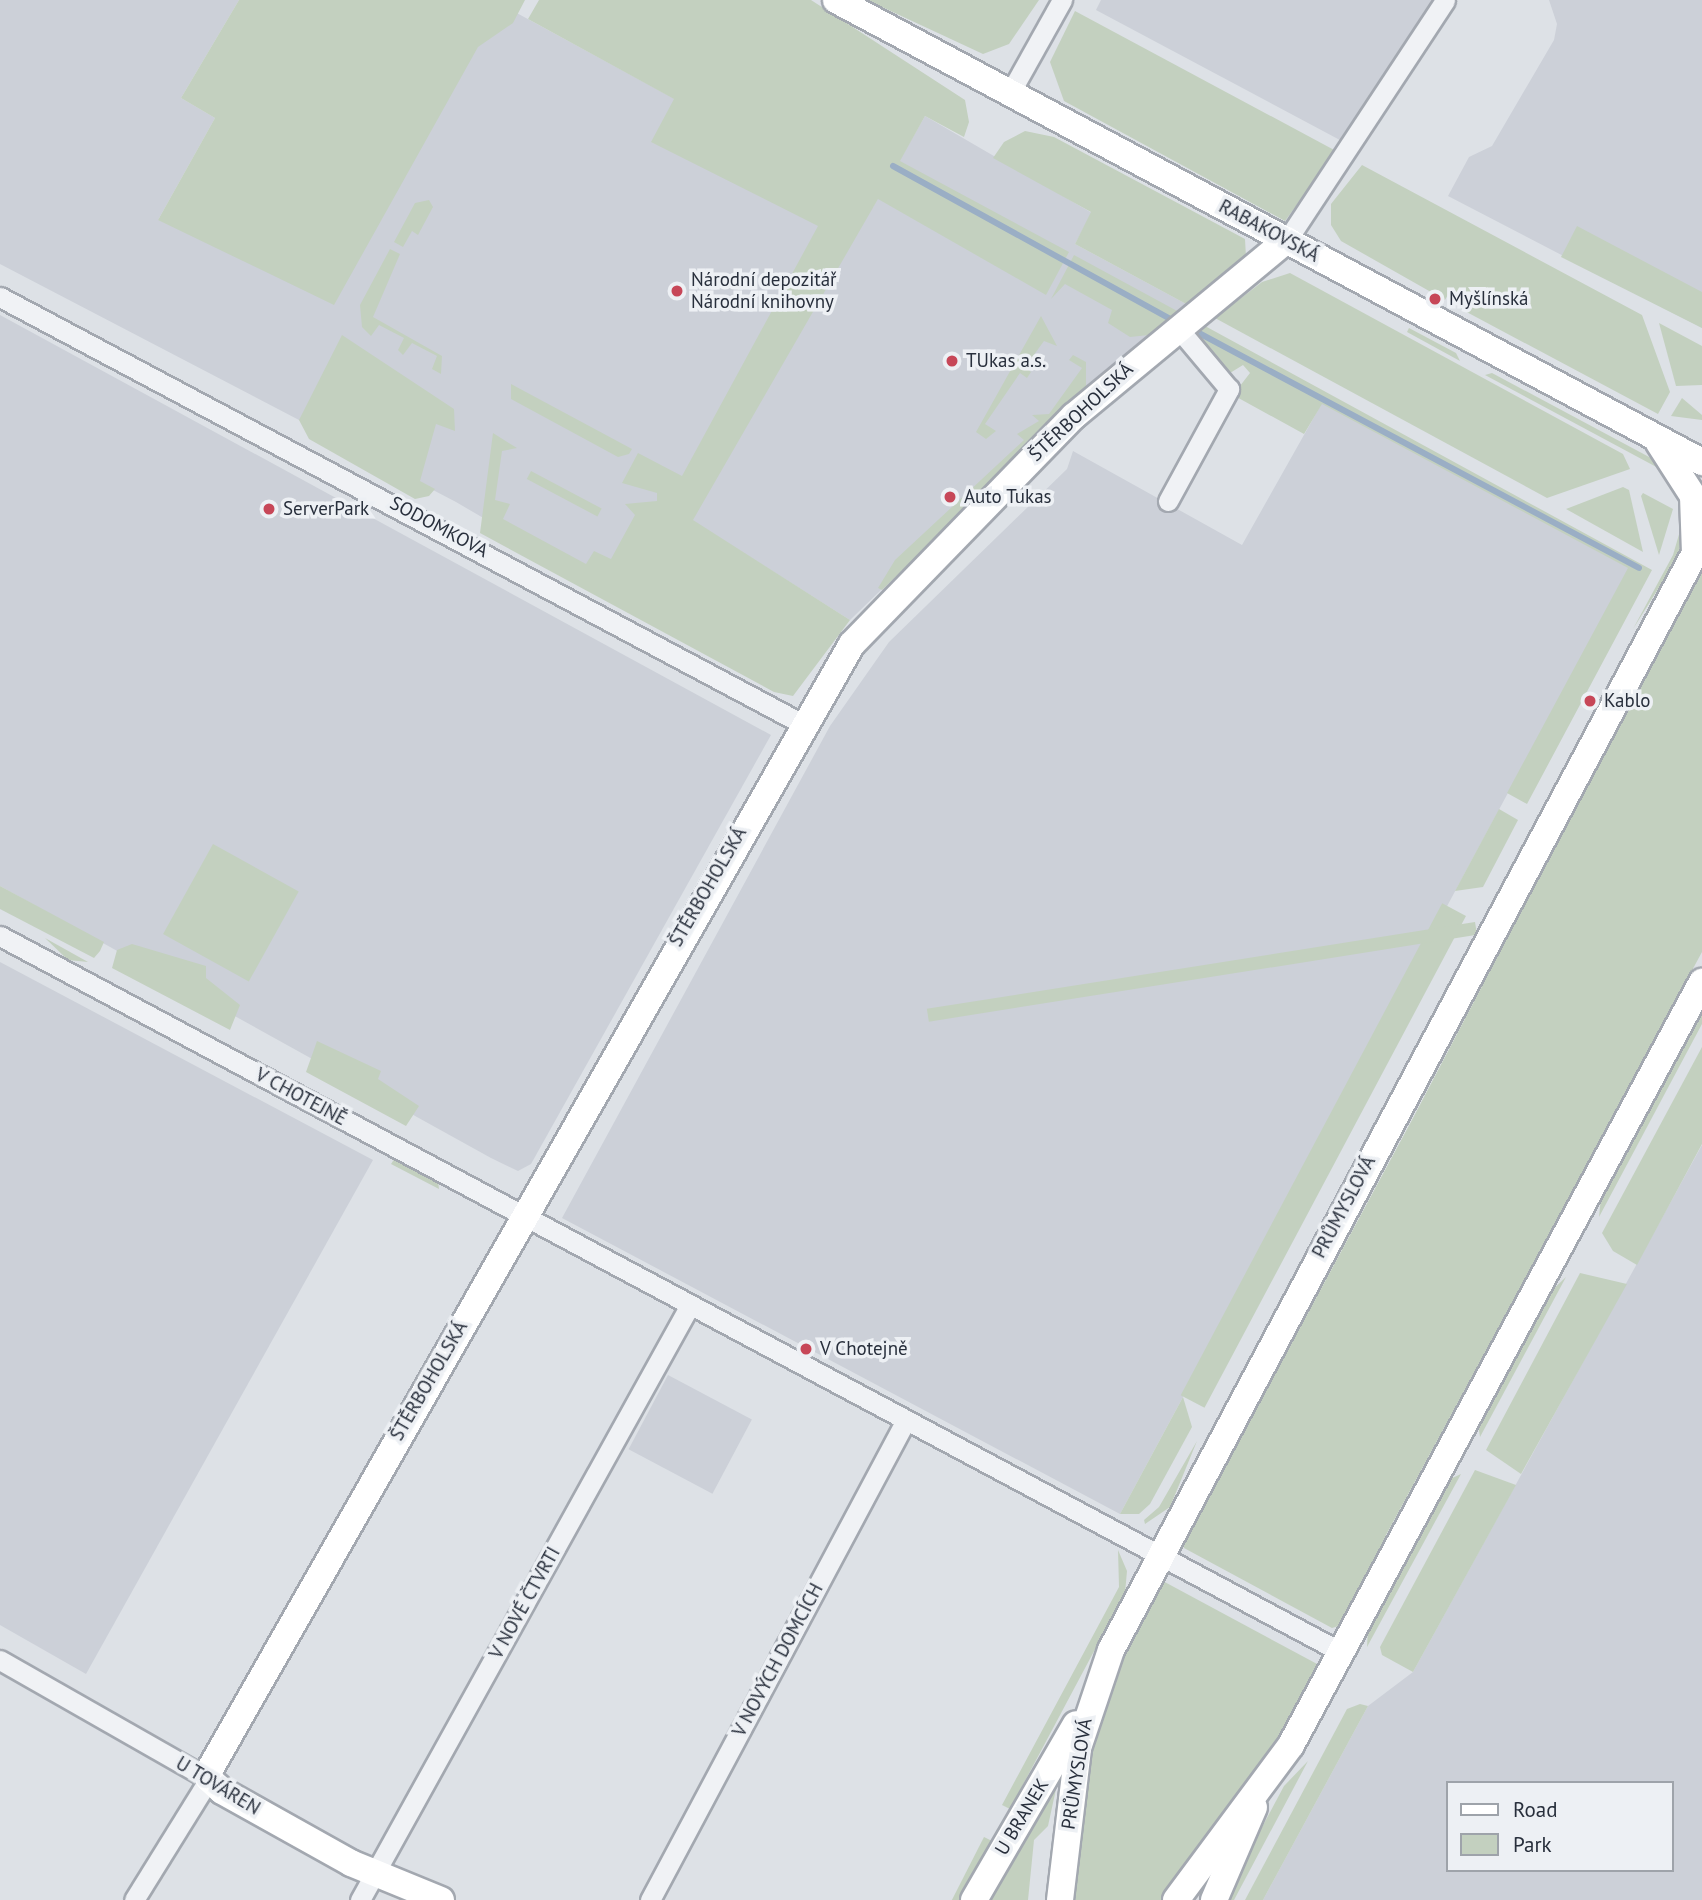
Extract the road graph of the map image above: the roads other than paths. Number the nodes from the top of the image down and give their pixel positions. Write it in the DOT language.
graph roads {
  1 [pos="836,0"];
  2 [pos="1062,0"];
  3 [pos="1445,0"];
  4 [pos="1010,93"];
  5 [pos="1287,240"];
  6 [pos="0,297"];
  7 [pos="1177,327"];
  8 [pos="1654,436"];
  9 [pos="1702,440"];
  10 [pos="1702,462"];
  11 [pos="1168,501"];
  12 [pos="1699,546"];
  13 [pos="801,723"];
  14 [pos="0,936"];
  15 [pos="1702,982"];
  16 [pos="522,1216"];
  17 [pos="690,1305"];
  18 [pos="906,1420"];
  19 [pos="1158,1555"];
  20 [pos="1343,1653"];
  21 [pos="0,1660"];
  22 [pos="1091,1698"];
  23 [pos="209,1779"];
  24 [pos="1258,1792"];
  25 [pos="376,1873"];
  26 [pos="134,1900"];
  27 [pos="360,1900"];
  28 [pos="441,1900"];
  29 [pos="650,1900"];
  30 [pos="974,1900"];
  31 [pos="1060,1900"];
  32 [pos="1176,1900"];
  33 [pos="1214,1900"];
  1 -- 4 [label="main road, RABAKOVSKÁ"];
  2 -- 4 [label="street"];
  3 -- 5 [label="street, ŠTĚRBOHOLSKÁ"];
  4 -- 5 [label="main road, RABAKOVSKÁ"];
  5 -- 7 [label="main road, ŠTĚRBOHOLSKÁ"];
  5 -- 8 [label="main road, RABAKOVSKÁ"];
  6 -- 13 [label="street, SODOMKOVA"];
  7 -- 11 [label="street"];
  7 -- 13 [label="main road, ŠTĚRBOHOLSKÁ"];
  8 -- 9 [label="main road"];
  8 -- 10 [label="main road, RABAKOVSKÁ"];
  8 -- 12 [label="main road"];
  12 -- 19 [label="main road, PRŮMYSLOVÁ"];
  13 -- 16 [label="main road, ŠTĚRBOHOLSKÁ"];
  14 -- 16 [label="street, V CHOTEJNĚ"];
  15 -- 20 [label="main road"];
  16 -- 17 [label="street, V CHOTEJNĚ"];
  16 -- 23 [label="main road, ŠTĚRBOHOLSKÁ"];
  17 -- 18 [label="street, V CHOTEJNĚ"];
  17 -- 25 [label="street, V NOVÉ ČTVRTI"];
  18 -- 19 [label="street, V CHOTEJNĚ"];
  18 -- 29 [label="street, V NOVÝCH DOMCÍCH"];
  19 -- 20 [label="street, V CHOTEJNĚ"];
  19 -- 22 [label="main road, PRŮMYSLOVÁ"];
  20 -- 24 [label="main road"];
  21 -- 23 [label="street, U TOVÁREN"];
  22 -- 30 [label="main road, U BRANEK"];
  22 -- 31 [label="main road, PRŮMYSLOVÁ"];
  23 -- 25 [label="main road, U TOVÁREN"];
  23 -- 26 [label="street, ŠTĚRBOHOLSKÁ"];
  24 -- 32 [label="main road"];
  24 -- 33 [label="main road"];
  25 -- 27 [label="street, V NOVÉ ČTVRTI"];
  25 -- 28 [label="main road, U TOVÁREN"];
}
